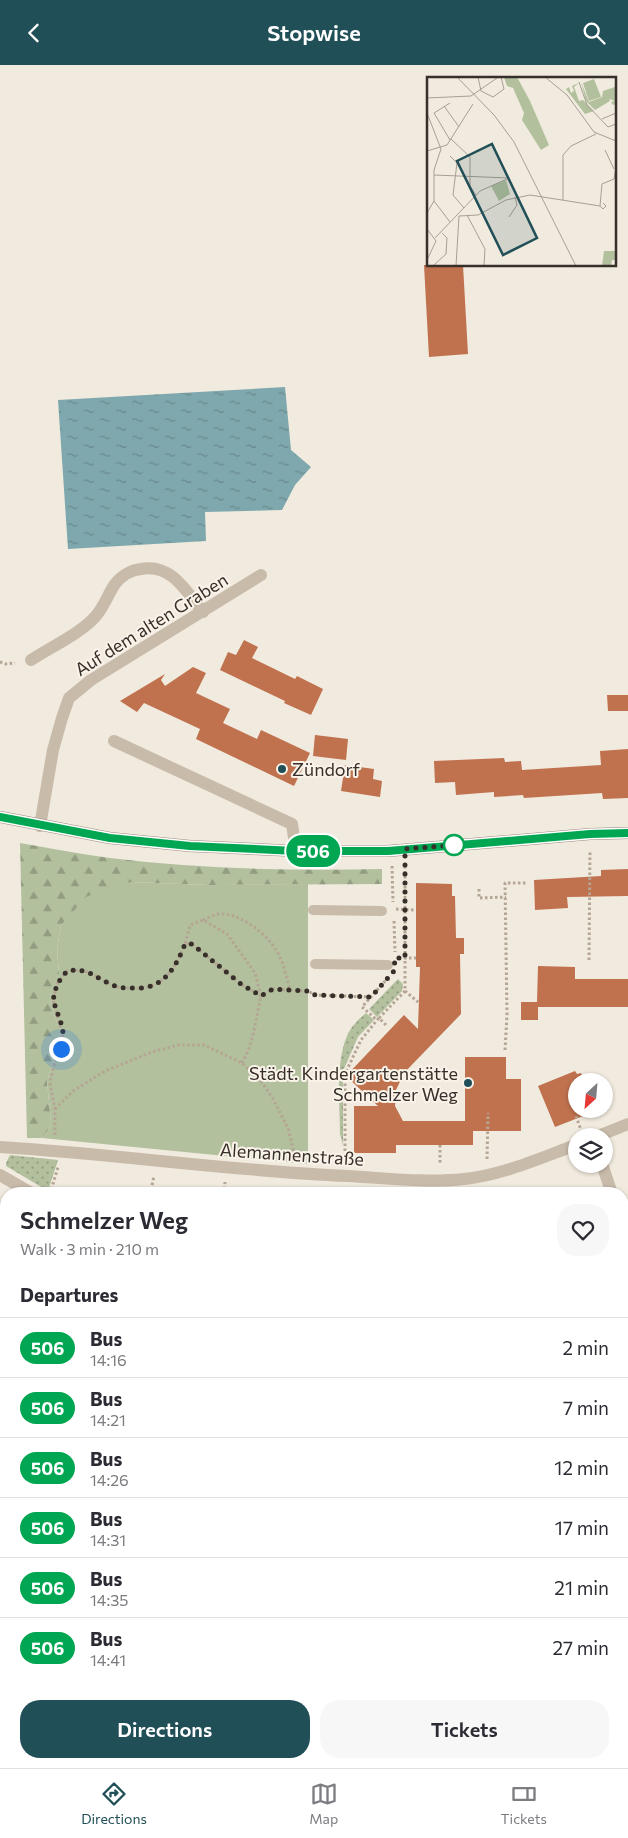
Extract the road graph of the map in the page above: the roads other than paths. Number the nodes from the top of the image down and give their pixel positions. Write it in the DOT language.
graph roads {
  1 [pos="261,575"];
  2 [pos="203,612"];
  3 [pos="31,660"];
  4 [pos="114,741"];
  5 [pos="0,817"];
  6 [pos="40,826"];
  7 [pos="628,833"];
  8 [pos="296,851"];
  9 [pos="313,910"];
  10 [pos="382,911"];
  11 [pos="391,962"];
  12 [pos="314,964"];
  13 [pos="628,1124"];
  14 [pos="613,1130"];
  15 [pos="0,1147"];
  16 [pos="568,1148"];
  17 [pos="605,1173"];
  18 [pos="0,1175"];
  19 [pos="21,1187"];
  20 [pos="610,1187"];
  1 -- 2 [label="street, Auf dem alten Graben"];
  2 -- 3 [label="street"];
  2 -- 6 [label="street, Auf dem alten Graben"];
  4 -- 8 [label="street"];
  5 -- 6 [label="street"];
  6 -- 8 [label="street"];
  7 -- 8 [label="street"];
  9 -- 10 [label="lane"];
  11 -- 12 [label="lane"];
  13 -- 14 [label="street"];
  15 -- 16 [label="street, Alemannenstraße"];
  17 -- 20 [label="street"];
  18 -- 19 [label="street"];
}
